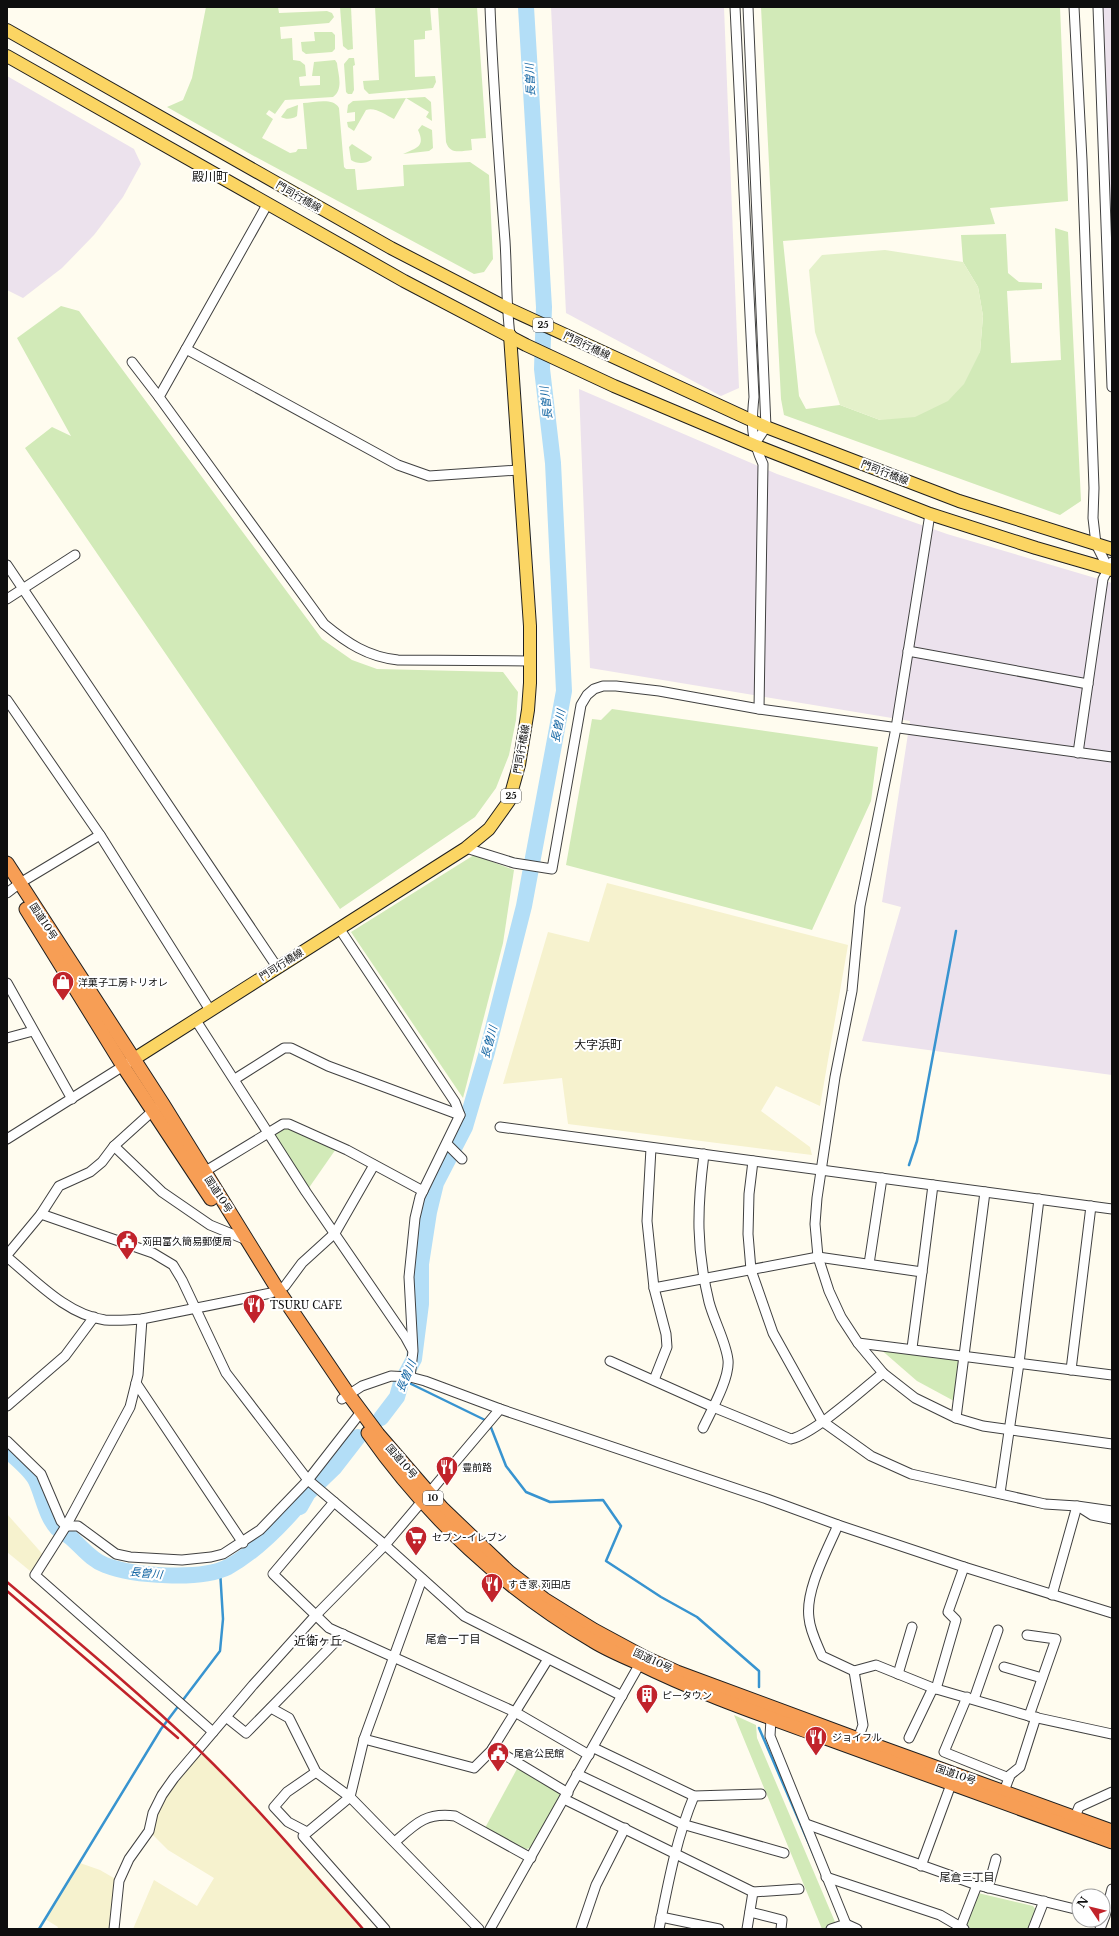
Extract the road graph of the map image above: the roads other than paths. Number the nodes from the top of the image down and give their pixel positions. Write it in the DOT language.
graph roads {
  1 [pos="490,7"];
  2 [pos="735,7"];
  3 [pos="748,7"];
  4 [pos="1074,7"];
  5 [pos="1098,7"];
  6 [pos="7,30"];
  7 [pos="7,56"];
  8 [pos="268,202"];
  9 [pos="507,308"];
  10 [pos="510,335"];
  11 [pos="186,349"];
  12 [pos="132,362"];
  13 [pos="1112,387"];
  14 [pos="159,397"];
  15 [pos="751,420"];
  16 [pos="766,427"];
  17 [pos="754,445"];
  18 [pos="518,470"];
  19 [pos="930,514"];
  20 [pos="1096,544"];
  21 [pos="1112,549"];
  22 [pos="75,555"];
  23 [pos="7,565"];
  24 [pos="1111,567"];
  25 [pos="22,589"];
  26 [pos="7,599"];
  27 [pos="908,651"];
  28 [pos="530,661"];
  29 [pos="1088,684"];
  30 [pos="7,700"];
  31 [pos="759,709"];
  32 [pos="896,728"];
  33 [pos="1078,753"];
  34 [pos="1112,757"];
  35 [pos="100,835"];
  36 [pos="466,848"];
  37 [pos="7,863"];
  38 [pos="12,886"];
  39 [pos="339,928"];
  40 [pos="276,967"];
  41 [pos="7,983"];
  42 [pos="210,1010"];
  43 [pos="195,1019"];
  44 [pos="32,1031"];
  45 [pos="7,1038"];
  46 [pos="129,1063"];
  47 [pos="234,1079"];
  48 [pos="72,1099"];
  49 [pos="158,1106"];
  50 [pos="460,1115"];
  51 [pos="500,1127"];
  52 [pos="270,1133"];
  53 [pos="7,1139"];
  54 [pos="114,1146"];
  55 [pos="449,1146"];
  56 [pos="651,1148"];
  57 [pos="704,1154"];
  58 [pos="462,1159"];
  59 [pos="753,1161"];
  60 [pos="374,1165"];
  61 [pos="821,1170"];
  62 [pos="204,1172"];
  63 [pos="882,1178"];
  64 [pos="933,1185"];
  65 [pos="423,1191"];
  66 [pos="985,1192"];
  67 [pos="1039,1199"];
  68 [pos="1092,1206"];
  69 [pos="1112,1209"];
  70 [pos="40,1214"];
  71 [pos="335,1233"];
  72 [pos="235,1235"];
  73 [pos="249,1242"];
  74 [pos="7,1256"];
  75 [pos="818,1257"];
  76 [pos="869,1264"];
  77 [pos="751,1270"];
  78 [pos="922,1272"];
  79 [pos="703,1279"];
  80 [pos="654,1288"];
  81 [pos="275,1292"];
  82 [pos="195,1308"];
  83 [pos="94,1317"];
  84 [pos="142,1319"];
  85 [pos="858,1343"];
  86 [pos="912,1348"];
  87 [pos="413,1351"];
  88 [pos="965,1356"];
  89 [pos="610,1361"];
  90 [pos="1019,1363"];
  91 [pos="1071,1370"];
  92 [pos="883,1373"];
  93 [pos="1112,1375"];
  94 [pos="410,1377"];
  95 [pos="654,1380"];
  96 [pos="136,1383"];
  97 [pos="346,1397"];
  98 [pos="7,1406"];
  99 [pos="713,1407"];
  100 [pos="500,1410"];
  101 [pos="359,1414"];
  102 [pos="956,1418"];
  103 [pos="822,1421"];
  104 [pos="703,1428"];
  105 [pos="1009,1430"];
  106 [pos="7,1441"];
  107 [pos="1112,1444"];
  108 [pos="308,1480"];
  109 [pos="1000,1493"];
  110 [pos="426,1496"];
  111 [pos="334,1502"];
  112 [pos="1077,1506"];
  113 [pos="1112,1511"];
  114 [pos="1112,1519"];
  115 [pos="838,1525"];
  116 [pos="66,1526"];
  117 [pos="243,1543"];
  118 [pos="385,1545"];
  119 [pos="964,1567"];
  120 [pos="422,1579"];
  121 [pos="1052,1595"];
  122 [pos="1112,1613"];
  123 [pos="316,1616"];
  124 [pos="912,1627"];
  125 [pos="998,1630"];
  126 [pos="342,1634"];
  127 [pos="1027,1635"];
  128 [pos="394,1657"];
  129 [pos="548,1660"];
  130 [pos="642,1661"];
  131 [pos="1004,1667"];
  132 [pos="854,1670"];
  133 [pos="898,1674"];
  134 [pos="1042,1678"];
  135 [pos="935,1688"];
  136 [pos="622,1696"];
  137 [pos="970,1698"];
  138 [pos="764,1705"];
  139 [pos="271,1708"];
  140 [pos="516,1712"];
  141 [pos="226,1717"];
  142 [pos="1033,1717"];
  143 [pos="771,1719"];
  144 [pos="213,1732"];
  145 [pos="1112,1734"];
  146 [pos="909,1738"];
  147 [pos="364,1739"];
  148 [pos="858,1740"];
  149 [pos="493,1748"];
  150 [pos="592,1751"];
  151 [pos="316,1772"];
  152 [pos="577,1774"];
  153 [pos="953,1778"];
  154 [pos="1009,1778"];
  155 [pos="1112,1792"];
  156 [pos="761,1794"];
  157 [pos="566,1796"];
  158 [pos="694,1796"];
  159 [pos="1002,1796"];
  160 [pos="350,1797"];
  161 [pos="1073,1822"];
  162 [pos="682,1824"];
  163 [pos="806,1824"];
  164 [pos="625,1828"];
  165 [pos="1112,1831"];
  166 [pos="307,1832"];
  167 [pos="395,1842"];
  168 [pos="1112,1842"];
  169 [pos="784,1853"];
  170 [pos="674,1854"];
  171 [pos="531,1858"];
  172 [pos="996,1859"];
  173 [pos="921,1866"];
  174 [pos="826,1877"];
  175 [pos="977,1885"];
  176 [pos="988,1888"];
  177 [pos="799,1889"];
  178 [pos="753,1892"];
  179 [pos="1044,1901"];
  180 [pos="1071,1908"];
  181 [pos="750,1912"];
  182 [pos="661,1917"];
  183 [pos="847,1927"];
  184 [pos="963,1928"];
  185 [pos="114,1929"];
  186 [pos="385,1929"];
  187 [pos="479,1929"];
  188 [pos="490,1929"];
  189 [pos="581,1929"];
  190 [pos="659,1929"];
  191 [pos="719,1929"];
  192 [pos="747,1929"];
  193 [pos="781,1929"];
  194 [pos="831,1929"];
  195 [pos="857,1929"];
  196 [pos="1033,1929"];
  1 -- 9 [label="street"];
  2 -- 15 [label="street"];
  3 -- 16 [label="street"];
  4 -- 20 [label="street"];
  5 -- 13 [label="street"];
  6 -- 9 [label="main road, 門司行橋線 / 25"];
  7 -- 8 [label="main road, 25"];
  8 -- 10 [label="main road, 25"];
  8 -- 11 [label="street"];
  9 -- 10 [label="street"];
  9 -- 15 [label="main road, 門司行橋線 / 25"];
  10 -- 17 [label="main road, 25"];
  10 -- 18 [label="main road, 門司行橋線 / 25"];
  11 -- 14 [label="street"];
  11 -- 18 [label="street"];
  12 -- 14 [label="street"];
  14 -- 28 [label="street"];
  15 -- 16 [label="main road, 門司行橋線 / 25"];
  15 -- 17 [label="street"];
  16 -- 17 [label="street"];
  16 -- 20 [label="main road, 門司行橋線 / 25"];
  17 -- 19 [label="main road, 25"];
  17 -- 31 [label="street"];
  18 -- 28 [label="main road, 門司行橋線 / 25"];
  19 -- 24 [label="main road, 25"];
  19 -- 27 [label="street"];
  20 -- 21 [label="main road, 門司行橋線 / 25"];
  20 -- 24 [label="street"];
  22 -- 25 [label="street"];
  23 -- 25 [label="street"];
  24 -- 29 [label="street"];
  25 -- 26 [label="street"];
  25 -- 40 [label="street"];
  27 -- 29 [label="street"];
  27 -- 32 [label="street"];
  28 -- 36 [label="main road, 門司行橋線 / 25"];
  29 -- 33 [label="street"];
  30 -- 35 [label="street"];
  31 -- 32 [label="street"];
  31 -- 36 [label="street"];
  32 -- 33 [label="street"];
  32 -- 61 [label="street"];
  33 -- 34 [label="street"];
  35 -- 38 [label="street"];
  35 -- 42 [label="street"];
  36 -- 39 [label="main road, 門司行橋線 / 25"];
  37 -- 38 [label="highway, 国道10号 / 10"];
  38 -- 46 [label="highway, 国道10号 / 10"];
  39 -- 40 [label="main road, 門司行橋線 / 25"];
  39 -- 50 [label="street"];
  40 -- 42 [label="main road, 門司行橋線 / 25"];
  41 -- 44 [label="street"];
  42 -- 43 [label="main road, 門司行橋線 / 25"];
  43 -- 46 [label="main road, 門司行橋線 / 25"];
  43 -- 47 [label="street"];
  44 -- 45 [label="street"];
  44 -- 48 [label="street"];
  46 -- 48 [label="street"];
  46 -- 49 [label="highway, 国道10号 / 10"];
  47 -- 50 [label="street"];
  47 -- 52 [label="street"];
  48 -- 53 [label="street"];
  49 -- 54 [label="street"];
  49 -- 62 [label="highway, 国道10号 / 10"];
  49 -- 72 [label="highway, 国道10号 / 10"];
  50 -- 55 [label="street"];
  51 -- 56 [label="street"];
  52 -- 60 [label="street"];
  52 -- 62 [label="street"];
  52 -- 71 [label="street"];
  54 -- 70 [label="street"];
  54 -- 72 [label="street"];
  55 -- 58 [label="street"];
  55 -- 65 [label="street"];
  56 -- 57 [label="street"];
  56 -- 80 [label="street"];
  57 -- 59 [label="street"];
  57 -- 79 [label="street"];
  59 -- 61 [label="street"];
  59 -- 77 [label="street"];
  60 -- 65 [label="street"];
  60 -- 71 [label="street"];
  61 -- 63 [label="street"];
  61 -- 75 [label="street"];
  62 -- 73 [label="highway, 国道10号 / 10"];
  63 -- 64 [label="street"];
  63 -- 76 [label="street"];
  64 -- 66 [label="street"];
  64 -- 78 [label="street"];
  65 -- 87 [label="street"];
  66 -- 67 [label="street"];
  66 -- 88 [label="street"];
  67 -- 68 [label="street"];
  67 -- 90 [label="street"];
  68 -- 69 [label="street"];
  68 -- 91 [label="street"];
  70 -- 74 [label="street"];
  70 -- 82 [label="street"];
  71 -- 81 [label="street"];
  71 -- 87 [label="street"];
  72 -- 73 [label="street"];
  72 -- 81 [label="highway, 国道10号 / 10"];
  73 -- 81 [label="highway, 国道10号 / 10"];
  74 -- 83 [label="street"];
  75 -- 76 [label="street"];
  75 -- 77 [label="street"];
  75 -- 85 [label="street"];
  76 -- 78 [label="street"];
  77 -- 79 [label="street"];
  77 -- 103 [label="street"];
  78 -- 86 [label="street"];
  79 -- 80 [label="street"];
  79 -- 99 [label="street"];
  80 -- 95 [label="street"];
  81 -- 82 [label="street"];
  81 -- 97 [label="highway, 国道10号 / 10"];
  82 -- 84 [label="street"];
  82 -- 108 [label="street"];
  83 -- 84 [label="street"];
  83 -- 98 [label="street"];
  84 -- 96 [label="street"];
  85 -- 86 [label="street"];
  85 -- 92 [label="street"];
  86 -- 88 [label="street"];
  87 -- 94 [label="street"];
  88 -- 90 [label="street"];
  88 -- 102 [label="street"];
  89 -- 95 [label="street"];
  90 -- 91 [label="street"];
  90 -- 105 [label="street"];
  91 -- 93 [label="street"];
  92 -- 102 [label="street"];
  92 -- 103 [label="street"];
  94 -- 97 [label="street"];
  94 -- 100 [label="street"];
  95 -- 99 [label="street"];
  96 -- 116 [label="street"];
  96 -- 117 [label="street"];
  97 -- 101 [label="highway, 国道10号 / 10"];
  99 -- 103 [label="street"];
  99 -- 104 [label="street"];
  100 -- 110 [label="street"];
  100 -- 115 [label="street"];
  101 -- 108 [label="street"];
  101 -- 110 [label="highway, 国道10号 / 10"];
  102 -- 105 [label="street"];
  103 -- 109 [label="street"];
  105 -- 107 [label="street"];
  105 -- 109 [label="street"];
  106 -- 116 [label="street"];
  108 -- 111 [label="street"];
  108 -- 117 [label="street"];
  109 -- 112 [label="street"];
  110 -- 118 [label="street"];
  110 -- 130 [label="highway, 国道10号 / 10"];
  111 -- 118 [label="street"];
  111 -- 123 [label="street"];
  112 -- 113 [label="street"];
  112 -- 114 [label="street"];
  112 -- 121 [label="street"];
  115 -- 119 [label="street"];
  115 -- 132 [label="street"];
  116 -- 117 [label="street"];
  116 -- 144 [label="street"];
  118 -- 120 [label="street"];
  118 -- 123 [label="street"];
  119 -- 121 [label="street"];
  119 -- 135 [label="street"];
  120 -- 128 [label="street"];
  120 -- 129 [label="street"];
  121 -- 122 [label="street"];
  123 -- 126 [label="street"];
  123 -- 141 [label="street"];
  124 -- 133 [label="street"];
  125 -- 137 [label="street"];
  126 -- 128 [label="street"];
  126 -- 139 [label="street"];
  127 -- 134 [label="street"];
  128 -- 140 [label="street"];
  128 -- 147 [label="street"];
  129 -- 136 [label="street"];
  129 -- 140 [label="street"];
  130 -- 136 [label="street"];
  130 -- 138 [label="highway, 国道10号 / 10"];
  130 -- 143 [label="highway, 国道10号 / 10"];
  131 -- 134 [label="street"];
  132 -- 133 [label="street"];
  132 -- 148 [label="street"];
  133 -- 135 [label="street"];
  134 -- 142 [label="street"];
  135 -- 137 [label="street"];
  135 -- 146 [label="street"];
  136 -- 150 [label="street"];
  137 -- 142 [label="street"];
  137 -- 154 [label="street"];
  138 -- 143 [label="street"];
  138 -- 148 [label="highway, 国道10号 / 10"];
  139 -- 141 [label="street"];
  139 -- 151 [label="street"];
  140 -- 149 [label="street"];
  140 -- 150 [label="street"];
  141 -- 144 [label="street"];
  142 -- 145 [label="street"];
  142 -- 154 [label="street"];
  143 -- 153 [label="highway, 国道10号 / 10"];
  143 -- 163 [label="street"];
  144 -- 185 [label="street"];
  147 -- 149 [label="street"];
  147 -- 160 [label="street"];
  148 -- 153 [label="highway, 国道10号 / 10"];
  149 -- 157 [label="street"];
  150 -- 152 [label="street"];
  150 -- 158 [label="street"];
  151 -- 160 [label="street"];
  151 -- 166 [label="street"];
  152 -- 157 [label="street"];
  152 -- 162 [label="street"];
  153 -- 159 [label="highway, 国道10号 / 10"];
  153 -- 173 [label="street"];
  154 -- 159 [label="street"];
  155 -- 161 [label="street"];
  156 -- 158 [label="street"];
  157 -- 164 [label="street"];
  157 -- 171 [label="street"];
  158 -- 162 [label="street"];
  159 -- 161 [label="highway, 国道10号 / 10"];
  160 -- 166 [label="street"];
  160 -- 167 [label="street"];
  161 -- 165 [label="highway, 国道10号 / 10"];
  161 -- 168 [label="highway, 国道10号 / 10"];
  162 -- 169 [label="street"];
  162 -- 170 [label="street"];
  163 -- 173 [label="street"];
  163 -- 174 [label="street"];
  164 -- 170 [label="street"];
  164 -- 189 [label="street"];
  166 -- 186 [label="street"];
  167 -- 171 [label="street"];
  167 -- 187 [label="street"];
  170 -- 178 [label="street"];
  170 -- 182 [label="street"];
  171 -- 188 [label="street"];
  172 -- 176 [label="street"];
  173 -- 175 [label="street"];
  174 -- 183 [label="street"];
  174 -- 184 [label="street"];
  175 -- 176 [label="street"];
  175 -- 184 [label="street"];
  176 -- 179 [label="street"];
  177 -- 178 [label="street"];
  178 -- 181 [label="street"];
  179 -- 180 [label="street"];
  179 -- 196 [label="street"];
  181 -- 192 [label="street"];
  181 -- 193 [label="street"];
  182 -- 190 [label="street"];
  182 -- 191 [label="street"];
  183 -- 194 [label="street"];
  183 -- 195 [label="street"];
}
